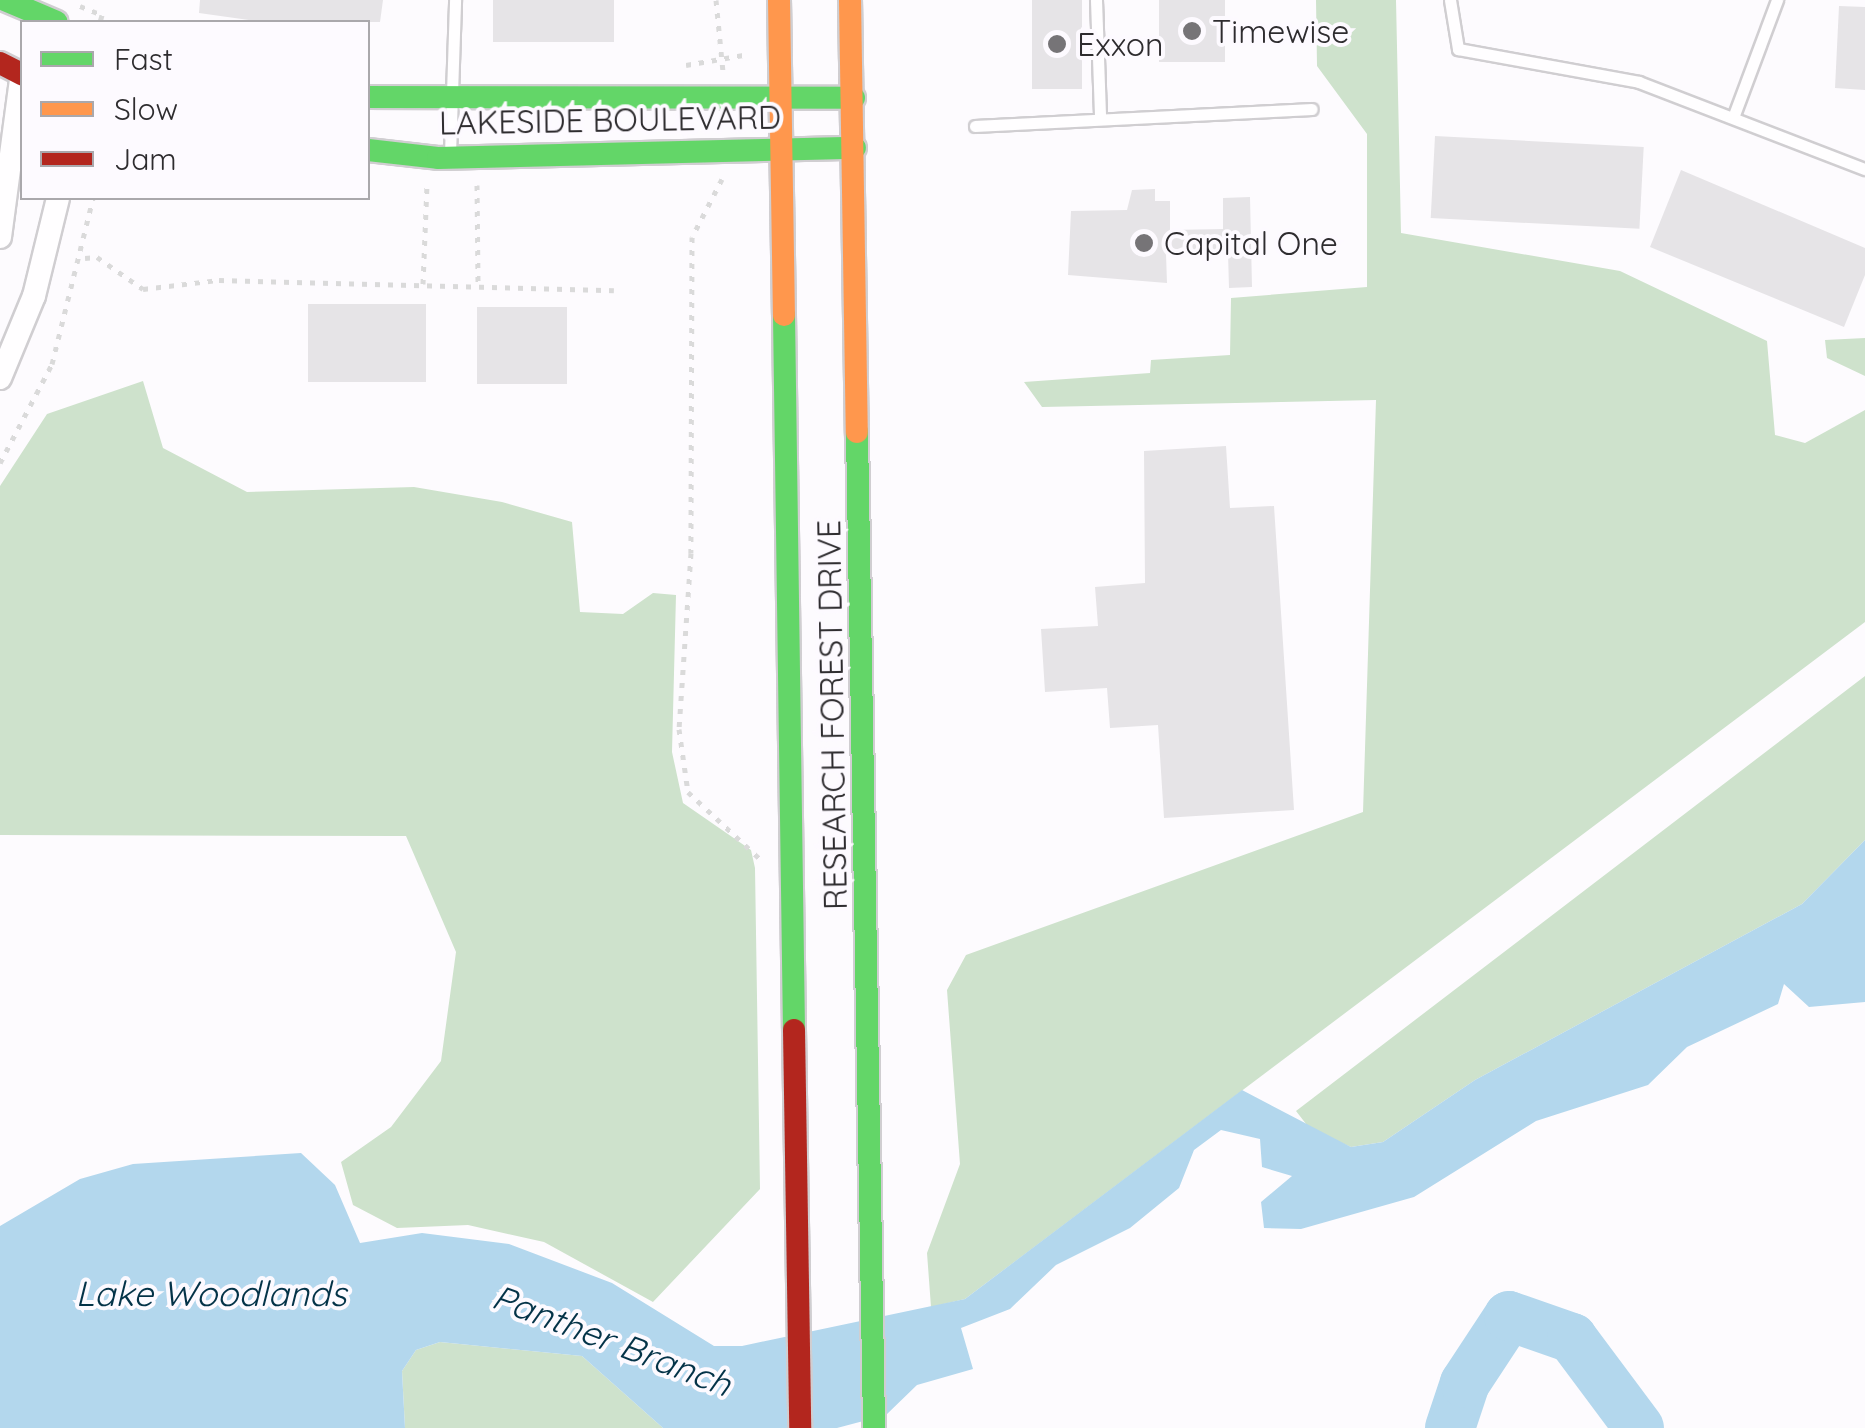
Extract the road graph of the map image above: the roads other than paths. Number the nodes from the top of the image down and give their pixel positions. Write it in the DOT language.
graph roads {
  1 [pos="4,0"];
  2 [pos="455,0"];
  3 [pos="779,0"];
  4 [pos="850,0"];
  5 [pos="1096,0"];
  6 [pos="1450,0"];
  7 [pos="1777,0"];
  8 [pos="51,17"];
  9 [pos="20,89"];
  10 [pos="782,96"];
  11 [pos="370,97"];
  12 [pos="854,98"];
  13 [pos="452,101"];
  14 [pos="1312,110"];
  15 [pos="1734,115"];
  16 [pos="1100,116"];
  17 [pos="975,126"];
  18 [pos="782,148"];
  19 [pos="855,148"];
  20 [pos="370,150"];
  21 [pos="450,158"];
  22 [pos="1865,170"];
  23 [pos="58,200"];
  24 [pos="0,237"];
  25 [pos="0,378"];
  26 [pos="800,1428"];
  27 [pos="874,1428"];
  1 -- 8 [label="main road"];
  2 -- 13 [label="lane"];
  3 -- 10 [label="main road, RESEARCH FOREST DRIVE"];
  4 -- 12 [label="main road, RESEARCH FOREST DRIVE"];
  5 -- 16 [label="lane"];
  6 -- 15 [label="lane"];
  7 -- 15 [label="lane"];
  9 -- 24 [label="street"];
  10 -- 12 [label="main road, LAKESIDE BOULEVARD"];
  10 -- 13 [label="main road, LAKESIDE BOULEVARD"];
  10 -- 18 [label="main road, RESEARCH FOREST DRIVE"];
  11 -- 13 [label="main road, LAKESIDE BOULEVARD"];
  12 -- 19 [label="main road, RESEARCH FOREST DRIVE"];
  13 -- 21 [label="lane"];
  14 -- 16 [label="lane"];
  15 -- 22 [label="lane"];
  16 -- 17 [label="lane"];
  18 -- 19 [label="main road, LAKESIDE BOULEVARD"];
  18 -- 21 [label="main road, LAKESIDE BOULEVARD"];
  18 -- 26 [label="main road, RESEARCH FOREST DRIVE"];
  19 -- 27 [label="main road, RESEARCH FOREST DRIVE"];
  20 -- 21 [label="main road, LAKESIDE BOULEVARD"];
  23 -- 25 [label="street"];
}
